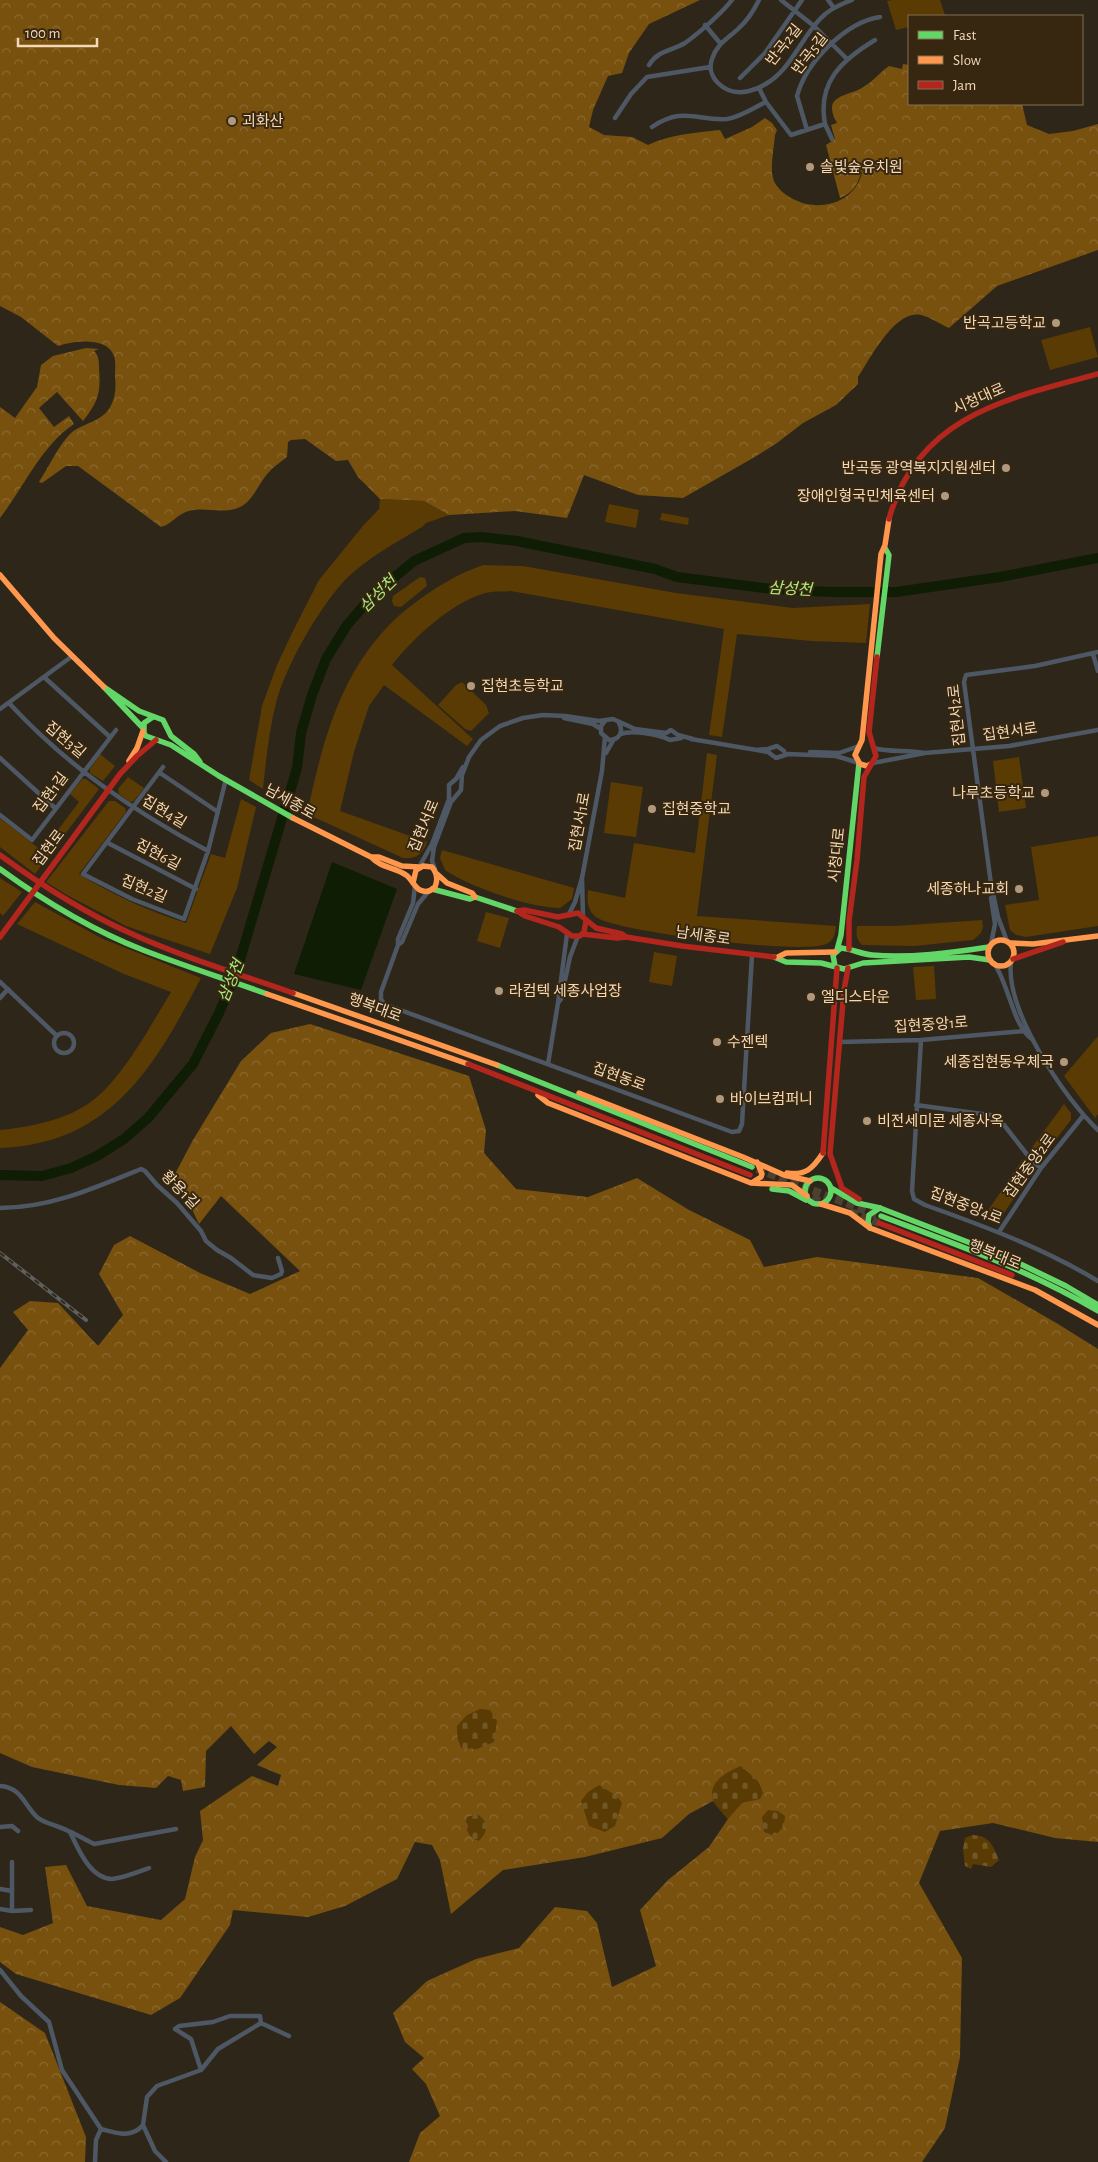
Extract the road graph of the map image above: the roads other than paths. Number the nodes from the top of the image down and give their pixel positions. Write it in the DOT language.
graph roads {
  1 [pos="732,0"];
  2 [pos="759,0"];
  3 [pos="781,0"];
  4 [pos="802,0"];
  5 [pos="828,0"];
  6 [pos="852,0"];
  7 [pos="834,8"];
  8 [pos="795,11"];
  9 [pos="880,17"];
  10 [pos="705,25"];
  11 [pos="814,26"];
  12 [pos="875,40"];
  13 [pos="720,43"];
  14 [pos="831,44"];
  15 [pos="847,59"];
  16 [pos="649,65"];
  17 [pos="710,67"];
  18 [pos="740,78"];
  19 [pos="758,88"];
  20 [pos="766,102"];
  21 [pos="615,118"];
  22 [pos="825,124"];
  23 [pos="652,127"];
  24 [pos="807,130"];
  25 [pos="832,139"];
  26 [pos="1098,374"];
  27 [pos="885,548"];
  28 [pos="0,575"];
  29 [pos="879,624"];
  30 [pos="1096,653"];
  31 [pos="71,657"];
  32 [pos="1098,671"];
  33 [pos="44,677"];
  34 [pos="104,686"];
  35 [pos="9,703"];
  36 [pos="0,709"];
  37 [pos="153,716"];
  38 [pos="558,716"];
  39 [pos="606,720"];
  40 [pos="618,722"];
  41 [pos="167,727"];
  42 [pos="143,729"];
  43 [pos="601,729"];
  44 [pos="116,730"];
  45 [pos="1098,730"];
  46 [pos="620,734"];
  47 [pos="665,735"];
  48 [pos="675,736"];
  49 [pos="110,737"];
  50 [pos="605,737"];
  51 [pos="614,739"];
  52 [pos="157,740"];
  53 [pos="859,746"];
  54 [pos="872,746"];
  55 [pos="973,750"];
  56 [pos="772,751"];
  57 [pos="784,753"];
  58 [pos="925,753"];
  59 [pos="0,758"];
  60 [pos="200,762"];
  61 [pos="467,762"];
  62 [pos="859,763"];
  63 [pos="872,764"];
  64 [pos="163,767"];
  65 [pos="83,771"];
  66 [pos="602,771"];
  67 [pos="160,773"];
  68 [pos="120,776"];
  69 [pos="226,779"];
  70 [pos="454,782"];
  71 [pos="460,785"];
  72 [pos="108,791"];
  73 [pos="450,793"];
  74 [pos="456,794"];
  75 [pos="55,808"];
  76 [pos="134,809"];
  77 [pos="218,812"];
  78 [pos="0,814"];
  79 [pos="108,843"];
  80 [pos="208,851"];
  81 [pos="0,855"];
  82 [pos="372,857"];
  83 [pos="419,867"];
  84 [pos="0,869"];
  85 [pos="437,873"];
  86 [pos="582,878"];
  87 [pos="414,884"];
  88 [pos="991,884"];
  89 [pos="196,889"];
  90 [pos="431,890"];
  91 [pos="475,897"];
  92 [pos="517,911"];
  93 [pos="568,915"];
  94 [pos="585,919"];
  95 [pos="566,933"];
  96 [pos="580,935"];
  97 [pos="1098,936"];
  98 [pos="0,937"];
  99 [pos="626,937"];
  100 [pos="1065,941"];
  101 [pos="1009,942"];
  102 [pos="398,945"];
  103 [pos="990,946"];
  104 [pos="850,950"];
  105 [pos="836,951"];
  106 [pos="752,955"];
  107 [pos="778,957"];
  108 [pos="990,960"];
  109 [pos="1012,960"];
  110 [pos="995,964"];
  111 [pos="836,966"];
  112 [pos="849,967"];
  113 [pos="0,982"];
  114 [pos="8,989"];
  115 [pos="0,998"];
  116 [pos="558,1003"];
  117 [pos="1024,1031"];
  118 [pos="57,1036"];
  119 [pos="1032,1039"];
  120 [pos="922,1040"];
  121 [pos="840,1042"];
  122 [pos="548,1064"];
  123 [pos="530,1089"];
  124 [pos="916,1105"];
  125 [pos="1083,1116"];
  126 [pos="1098,1130"];
  127 [pos="823,1153"];
  128 [pos="830,1154"];
  129 [pos="754,1165"];
  130 [pos="1041,1168"];
  131 [pos="750,1175"];
  132 [pos="812,1180"];
  133 [pos="751,1183"];
  134 [pos="830,1186"];
  135 [pos="806,1196"];
  136 [pos="812,1203"];
  137 [pos="820,1204"];
  138 [pos="0,1208"];
  139 [pos="880,1208"];
  140 [pos="870,1228"];
  141 [pos="999,1232"];
  142 [pos="278,1258"];
  143 [pos="1098,1281"];
  144 [pos="1098,1305"];
  145 [pos="1098,1311"];
  146 [pos="1098,1320"];
  147 [pos="1098,1326"];
  148 [pos="0,1786"];
  149 [pos="0,1827"];
  150 [pos="176,1829"];
  151 [pos="18,1831"];
  152 [pos="70,1832"];
  153 [pos="12,1862"];
  154 [pos="150,1868"];
  155 [pos="0,1889"];
  156 [pos="12,1892"];
  157 [pos="0,1909"];
  158 [pos="32,1910"];
  159 [pos="12,1911"];
  160 [pos="0,1970"];
  161 [pos="261,2023"];
  162 [pos="289,2036"];
  163 [pos="201,2070"];
  164 [pos="143,2125"];
  165 [pos="101,2129"];
  166 [pos="95,2162"];
  167 [pos="166,2162"];
  1 -- 10 [label="street"];
  2 -- 13 [label="street"];
  3 -- 8 [label="street"];
  4 -- 8 [label="street"];
  5 -- 7 [label="street"];
  6 -- 7 [label="street, 반곡2길"];
  7 -- 11 [label="street, 반곡2길"];
  8 -- 11 [label="street"];
  8 -- 18 [label="street"];
  9 -- 14 [label="street, 반곡5길"];
  10 -- 13 [label="street"];
  10 -- 16 [label="street"];
  11 -- 14 [label="street"];
  11 -- 19 [label="street, 반곡2길"];
  12 -- 15 [label="street"];
  13 -- 17 [label="street"];
  14 -- 15 [label="street"];
  14 -- 24 [label="street, 반곡5길"];
  15 -- 22 [label="street"];
  17 -- 19 [label="street"];
  17 -- 21 [label="street"];
  19 -- 20 [label="street"];
  20 -- 23 [label="street"];
  20 -- 24 [label="street"];
  22 -- 24 [label="street"];
  22 -- 25 [label="street"];
  26 -- 27 [label="main road, 시청대로"];
  27 -- 29 [label="main road, 시청대로"];
  27 -- 29 [label="main road, 시청대로"];
  28 -- 31 [label="main road"];
  29 -- 53 [label="main road, 시청대로"];
  29 -- 54 [label="main road, 시청대로"];
  30 -- 32 [label="street"];
  30 -- 55 [label="street, 집현서2로"];
  31 -- 33 [label="street"];
  31 -- 34 [label="main road"];
  33 -- 35 [label="street"];
  33 -- 49 [label="street"];
  34 -- 37 [label="main road"];
  34 -- 42 [label="main road"];
  35 -- 36 [label="street"];
  35 -- 65 [label="street, 집현3길"];
  37 -- 41 [label="main road"];
  37 -- 42 [label="main road"];
  38 -- 39 [label="street"];
  38 -- 43 [label="street"];
  38 -- 61 [label="street"];
  39 -- 40 [label="street"];
  39 -- 43 [label="street"];
  40 -- 46 [label="street"];
  40 -- 47 [label="street"];
  41 -- 52 [label="main road"];
  41 -- 60 [label="main road, 남세종로"];
  42 -- 52 [label="main road"];
  42 -- 68 [label="main road, 집현로"];
  43 -- 50 [label="street"];
  44 -- 49 [label="street, 집현1길"];
  45 -- 55 [label="street, 집현서로"];
  46 -- 47 [label="street"];
  46 -- 51 [label="street"];
  47 -- 48 [label="street"];
  47 -- 48 [label="street"];
  48 -- 56 [label="street"];
  49 -- 65 [label="street, 집현1길"];
  50 -- 51 [label="street"];
  50 -- 66 [label="street, 집현서1로"];
  51 -- 66 [label="street, 집현서1로"];
  52 -- 60 [label="main road, 남세종로"];
  52 -- 68 [label="main road, 집현로"];
  53 -- 54 [label="main road"];
  53 -- 57 [label="street"];
  53 -- 62 [label="main road"];
  54 -- 58 [label="street, 집현서로"];
  54 -- 63 [label="main road"];
  55 -- 58 [label="street, 집현서로"];
  55 -- 88 [label="street, 집현서2로"];
  56 -- 57 [label="street"];
  56 -- 57 [label="street"];
  57 -- 62 [label="street"];
  58 -- 63 [label="street, 집현서로"];
  59 -- 75 [label="street"];
  60 -- 69 [label="main road, 남세종로"];
  61 -- 70 [label="street"];
  61 -- 71 [label="street"];
  62 -- 63 [label="main road"];
  62 -- 105 [label="main road, 시청대로"];
  63 -- 104 [label="main road, 시청대로"];
  64 -- 67 [label="street, 집현2길"];
  65 -- 72 [label="street, 집현3길"];
  65 -- 75 [label="street, 집현1길"];
  66 -- 86 [label="street, 집현서1로"];
  67 -- 76 [label="street, 집현2길"];
  67 -- 77 [label="street"];
  68 -- 72 [label="main road, 집현로"];
  69 -- 77 [label="street, 집현2길"];
  69 -- 82 [label="main road, 남세종로"];
  70 -- 71 [label="street"];
  70 -- 73 [label="street"];
  71 -- 74 [label="street"];
  72 -- 76 [label="street, 집현4길"];
  72 -- 98 [label="main road, 집현로"];
  73 -- 74 [label="street"];
  73 -- 83 [label="street, 집현서로"];
  74 -- 85 [label="street, 집현서로"];
  75 -- 78 [label="street, 집현1길"];
  76 -- 79 [label="street, 집현2길"];
  76 -- 80 [label="street, 집현4길"];
  77 -- 80 [label="street, 집현2길"];
  79 -- 89 [label="street, 집현6길"];
  79 -- 89 [label="street, 집현2길"];
  80 -- 89 [label="street, 집현2길"];
  81 -- 129 [label="main road, 행복대로"];
  82 -- 83 [label="main road, 남세종로"];
  82 -- 87 [label="main road, 남세종로"];
  83 -- 85 [label="main road"];
  83 -- 87 [label="main road"];
  84 -- 123 [label="main road, 행복대로"];
  85 -- 90 [label="main road"];
  85 -- 91 [label="main road"];
  86 -- 93 [label="street, 집현서1로"];
  86 -- 94 [label="street, 집현서1로"];
  87 -- 90 [label="main road"];
  87 -- 102 [label="street, 집현동로"];
  88 -- 101 [label="street, 집현서2로"];
  88 -- 103 [label="street, 집현서2로"];
  90 -- 91 [label="main road"];
  90 -- 102 [label="street, 집현동로"];
  91 -- 92 [label="main road"];
  92 -- 93 [label="main road"];
  92 -- 95 [label="main road"];
  93 -- 94 [label="main road"];
  93 -- 95 [label="main road"];
  94 -- 96 [label="main road"];
  94 -- 99 [label="main road, 남세종로"];
  95 -- 96 [label="main road"];
  95 -- 116 [label="street"];
  96 -- 99 [label="main road, 남세종로"];
  96 -- 116 [label="street"];
  97 -- 100 [label="main road"];
  99 -- 106 [label="main road, 남세종로"];
  100 -- 101 [label="main road"];
  100 -- 109 [label="main road"];
  101 -- 103 [label="main road"];
  101 -- 109 [label="main road"];
  102 -- 122 [label="street, 집현동로"];
  103 -- 104 [label="main road"];
  103 -- 108 [label="main road"];
  104 -- 105 [label="main road"];
  104 -- 112 [label="main road"];
  105 -- 107 [label="main road, 남세종로"];
  105 -- 111 [label="main road"];
  106 -- 107 [label="main road, 남세종로"];
  106 -- 122 [label="street, 집현동로"];
  107 -- 111 [label="main road, 남세종로"];
  108 -- 110 [label="main road"];
  108 -- 112 [label="main road"];
  109 -- 110 [label="main road"];
  109 -- 119 [label="street"];
  110 -- 117 [label="street"];
  111 -- 112 [label="main road"];
  111 -- 127 [label="main road"];
  112 -- 121 [label="main road"];
  113 -- 114 [label="street"];
  114 -- 115 [label="street"];
  114 -- 118 [label="street"];
  116 -- 122 [label="street"];
  117 -- 119 [label="street"];
  117 -- 120 [label="street, 집현중앙1로"];
  118 -- 118 [label="street"];
  119 -- 125 [label="street"];
  120 -- 121 [label="street, 집현중앙1로"];
  120 -- 124 [label="street, 집현중앙4로"];
  121 -- 128 [label="main road"];
  123 -- 131 [label="main road, 행복대로"];
  123 -- 133 [label="main road"];
  124 -- 130 [label="street"];
  124 -- 141 [label="street, 집현중앙4로"];
  125 -- 126 [label="street"];
  125 -- 130 [label="street, 집현중앙2로"];
  127 -- 129 [label="main road"];
  127 -- 132 [label="main road"];
  128 -- 134 [label="main road"];
  128 -- 139 [label="main road"];
  129 -- 132 [label="main road"];
  129 -- 133 [label="main road"];
  130 -- 141 [label="street, 집현중앙2로"];
  132 -- 134 [label="main road"];
  132 -- 135 [label="main road"];
  133 -- 135 [label="main road"];
  133 -- 136 [label="main road"];
  134 -- 137 [label="main road"];
  134 -- 139 [label="main road"];
  135 -- 136 [label="main road"];
  136 -- 137 [label="main road"];
  137 -- 140 [label="main road"];
  138 -- 142 [label="street, 황용1길"];
  139 -- 140 [label="main road"];
  139 -- 144 [label="main road"];
  140 -- 147 [label="main road"];
  141 -- 143 [label="street, 집현중앙4로"];
  145 -- 146 [label="main road, 행복대로"];
  148 -- 152 [label="street"];
  149 -- 151 [label="street"];
  150 -- 152 [label="street"];
  152 -- 154 [label="street"];
  153 -- 156 [label="street"];
  155 -- 156 [label="street"];
  156 -- 159 [label="street"];
  157 -- 159 [label="street"];
  158 -- 159 [label="street"];
  160 -- 165 [label="street"];
  161 -- 162 [label="street"];
  161 -- 163 [label="street"];
  161 -- 163 [label="street"];
  163 -- 164 [label="street"];
  164 -- 165 [label="street"];
  164 -- 167 [label="street"];
  165 -- 166 [label="street"];
}
